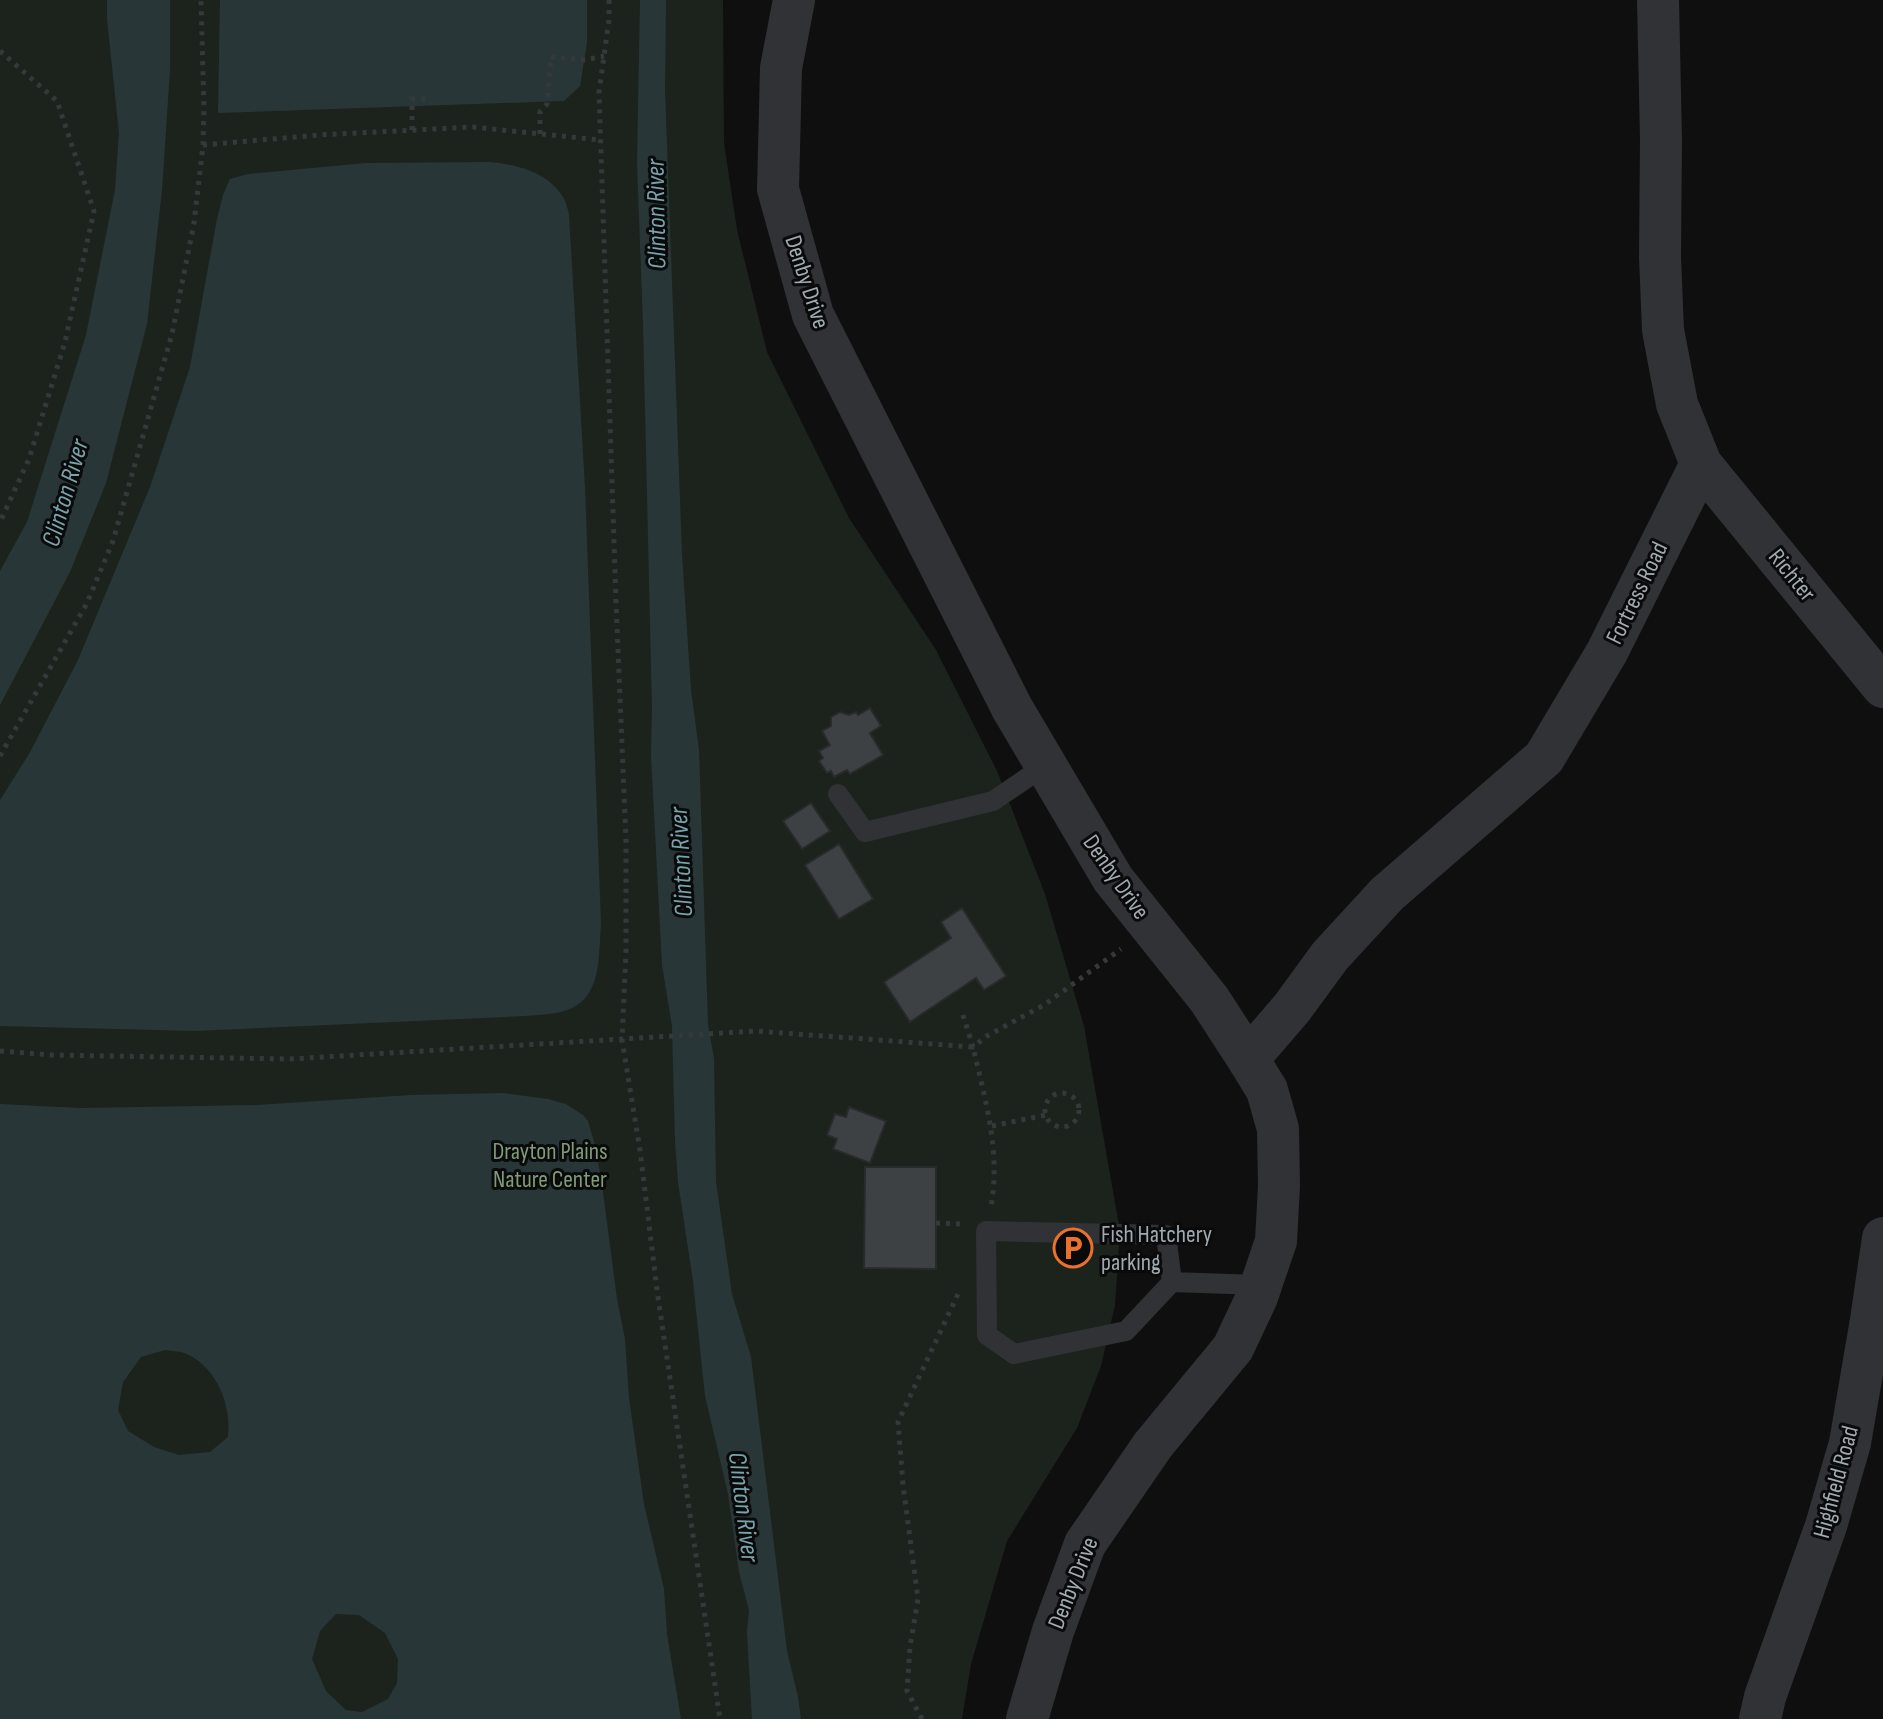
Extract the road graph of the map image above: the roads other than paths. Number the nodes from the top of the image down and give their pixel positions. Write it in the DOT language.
graph roads {
  1 [pos="794,0"];
  2 [pos="1658,0"];
  3 [pos="1701,464"];
  4 [pos="1883,687"];
  5 [pos="1046,765"];
  6 [pos="838,794"];
  7 [pos="1248,1059"];
  8 [pos="1883,1238"];
  9 [pos="1172,1282"];
  10 [pos="1260,1285"];
  11 [pos="1027,1719"];
  12 [pos="1760,1719"];
  1 -- 5 [label="street, Denby Drive"];
  2 -- 3 [label="street"];
  3 -- 4 [label="street, Richter"];
  3 -- 7 [label="street, Fortress Road"];
  5 -- 6 [label="lane"];
  5 -- 7 [label="street, Denby Drive"];
  7 -- 10 [label="street, Denby Drive"];
  8 -- 12 [label="street, Highfield Road"];
  9 -- 9 [label="lane"];
  9 -- 10 [label="lane"];
  10 -- 11 [label="street, Denby Drive"];
}
